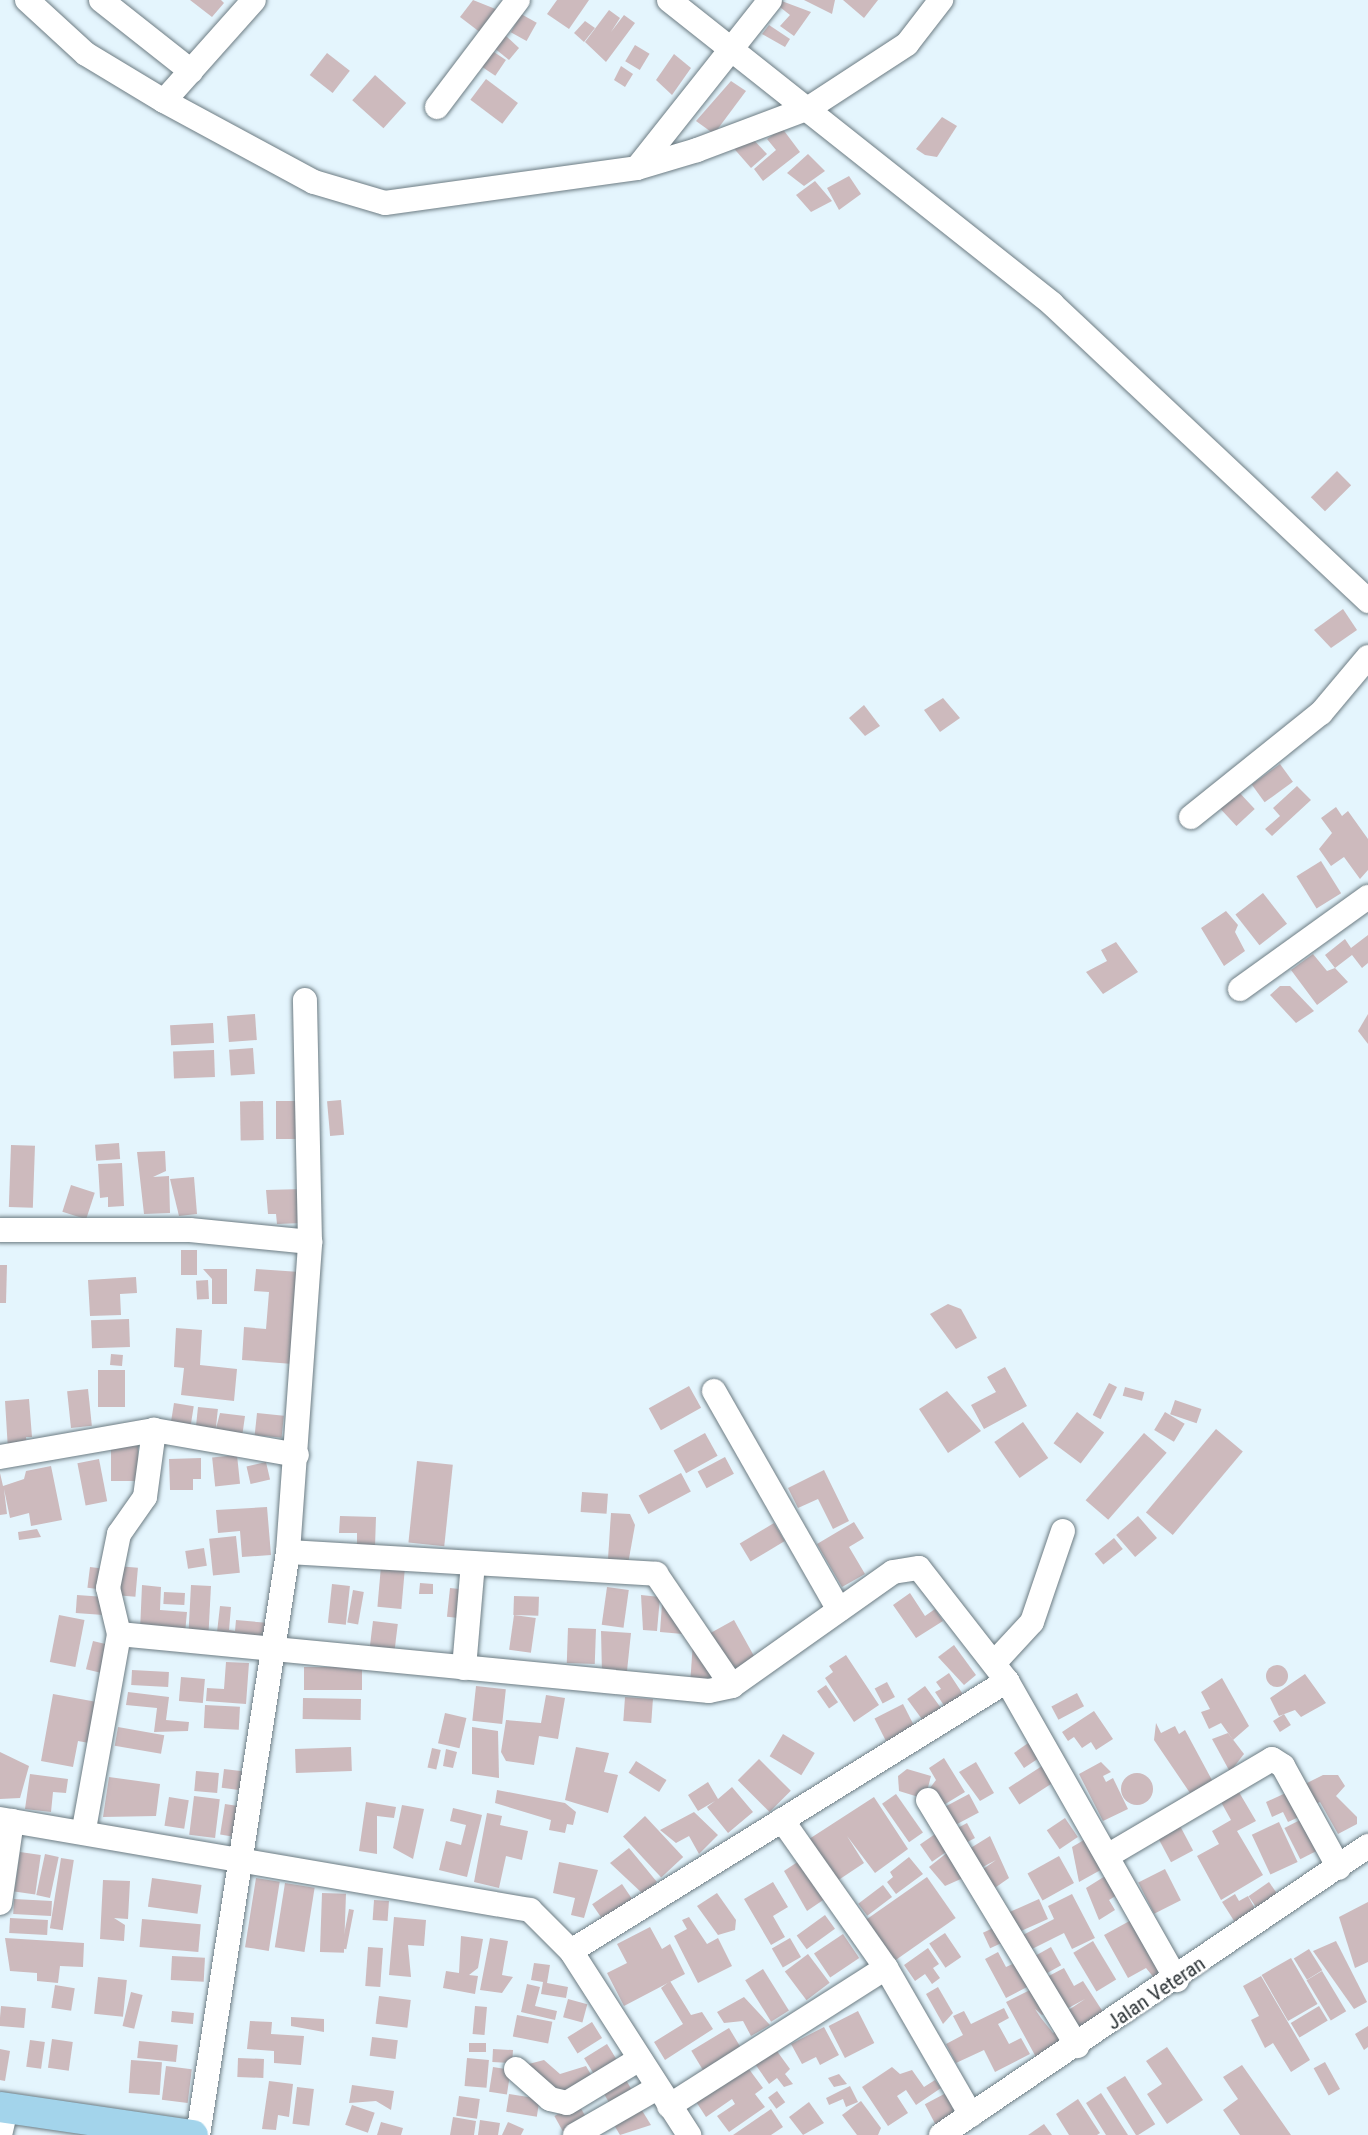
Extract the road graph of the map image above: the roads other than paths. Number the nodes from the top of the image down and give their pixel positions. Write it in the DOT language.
graph roads {
  1 [pos="27,0"];
  2 [pos="101,0"];
  3 [pos="254,0"];
  4 [pos="518,0"];
  5 [pos="669,0"];
  6 [pos="770,0"];
  7 [pos="941,0"];
  8 [pos="734,47"];
  9 [pos="191,71"];
  10 [pos="164,101"];
  11 [pos="437,107"];
  12 [pos="809,108"];
  13 [pos="637,167"];
  14 [pos="1368,601"];
  15 [pos="1368,657"];
  16 [pos="1191,817"];
  17 [pos="1368,897"];
  18 [pos="1240,989"];
  19 [pos="305,1000"];
  20 [pos="0,1230"];
  21 [pos="310,1242"];
  22 [pos="715,1391"];
  23 [pos="154,1430"];
  24 [pos="297,1455"];
  25 [pos="0,1457"];
  26 [pos="1063,1531"];
  27 [pos="288,1552"];
  28 [pos="473,1563"];
  29 [pos="839,1610"];
  30 [pos="120,1634"];
  31 [pos="273,1651"];
  32 [pos="464,1668"];
  33 [pos="1001,1672"];
  34 [pos="732,1686"];
  35 [pos="928,1800"];
  36 [pos="6,1820"];
  37 [pos="782,1820"];
  38 [pos="84,1829"];
  39 [pos="1368,1846"];
  40 [pos="1109,1855"];
  41 [pos="241,1860"];
  42 [pos="1339,1868"];
  43 [pos="0,1903"];
  44 [pos="571,1951"];
  45 [pos="886,1968"];
  46 [pos="1177,1980"];
  47 [pos="1077,2046"];
  48 [pos="638,2060"];
  49 [pos="516,2069"];
  50 [pos="663,2097"];
  51 [pos="971,2115"];
  52 [pos="2,2116"];
  53 [pos="195,2135"];
  54 [pos="575,2135"];
  55 [pos="689,2135"];
  56 [pos="941,2135"];
  1 -- 10 [label="street"];
  2 -- 9 [label="street"];
  3 -- 9 [label="street"];
  4 -- 11 [label="street"];
  5 -- 8 [label="street"];
  6 -- 8 [label="street"];
  7 -- 12 [label="street"];
  8 -- 12 [label="street"];
  8 -- 13 [label="street"];
  9 -- 10 [label="street"];
  10 -- 13 [label="street"];
  12 -- 13 [label="street"];
  12 -- 14 [label="street"];
  15 -- 16 [label="street"];
  17 -- 18 [label="street"];
  19 -- 21 [label="street"];
  20 -- 21 [label="street"];
  21 -- 24 [label="street"];
  22 -- 29 [label="street"];
  23 -- 24 [label="street"];
  23 -- 25 [label="street"];
  23 -- 30 [label="street"];
  24 -- 27 [label="street"];
  26 -- 33 [label="street"];
  27 -- 28 [label="street"];
  27 -- 31 [label="street"];
  28 -- 32 [label="street"];
  28 -- 34 [label="street"];
  29 -- 33 [label="street"];
  29 -- 34 [label="street"];
  30 -- 31 [label="street"];
  30 -- 38 [label="street"];
  31 -- 32 [label="street"];
  31 -- 41 [label="street"];
  32 -- 34 [label="street"];
  33 -- 37 [label="street"];
  33 -- 40 [label="street"];
  35 -- 47 [label="street"];
  36 -- 38 [label="street"];
  36 -- 43 [label="street"];
  37 -- 44 [label="street"];
  37 -- 45 [label="street"];
  38 -- 41 [label="street"];
  39 -- 42 [label="street, Jalan Veteran"];
  40 -- 42 [label="street"];
  40 -- 46 [label="street"];
  41 -- 44 [label="street"];
  41 -- 53 [label="street"];
  42 -- 46 [label="street, Jalan Veteran"];
  44 -- 48 [label="street"];
  45 -- 50 [label="street"];
  45 -- 51 [label="street"];
  46 -- 47 [label="street, Jalan Veteran"];
  47 -- 51 [label="street, Jalan Veteran"];
  48 -- 49 [label="street"];
  48 -- 50 [label="street"];
  50 -- 54 [label="street"];
  50 -- 55 [label="street"];
  51 -- 56 [label="street, Jalan Veteran"];
  52 -- 53 [label="main road"];
}
